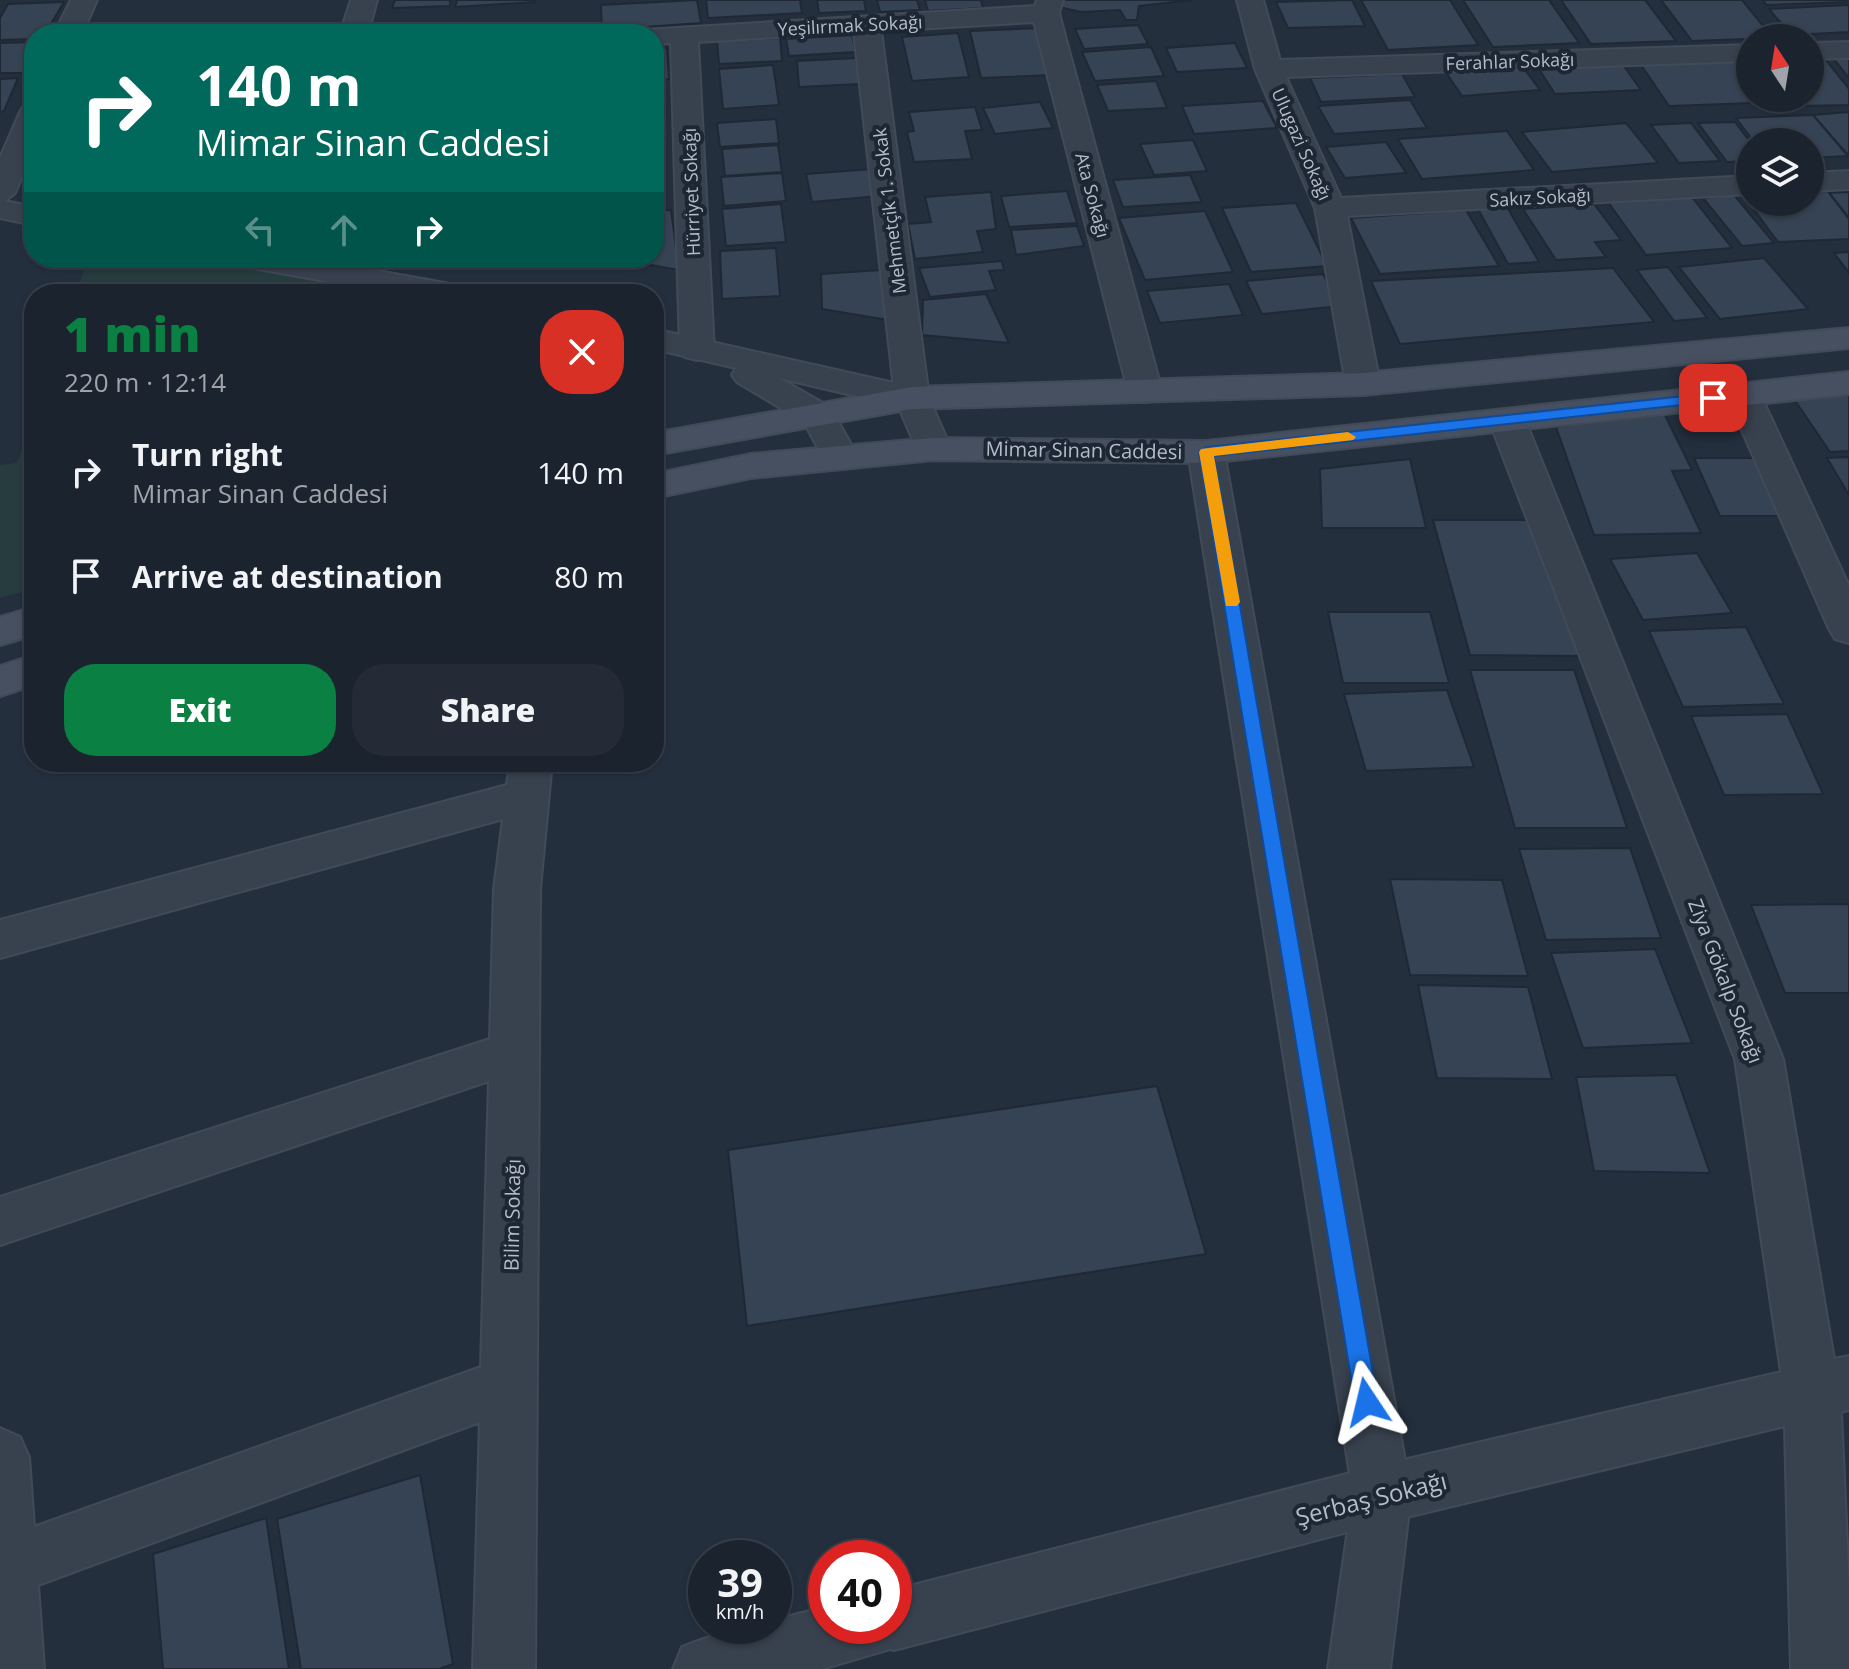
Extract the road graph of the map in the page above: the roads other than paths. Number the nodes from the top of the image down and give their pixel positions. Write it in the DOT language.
graph roads {
  1 [pos="84,0"];
  2 [pos="364,0"];
  3 [pos="1250,0"];
  4 [pos="1048,6"];
  5 [pos="73,24"];
  6 [pos="357,24"];
  7 [pos="867,24"];
  8 [pos="669,35"];
  9 [pos="1849,50"];
  10 [pos="1824,51"];
  11 [pos="1736,53"];
  12 [pos="1269,69"];
  13 [pos="24,136"];
  14 [pos="1849,180"];
  15 [pos="1824,181"];
  16 [pos="1736,186"];
  17 [pos="0,193"];
  18 [pos="1330,208"];
  19 [pos="0,209"];
  20 [pos="24,214"];
  21 [pos="308,268"];
  22 [pos="395,284"];
  23 [pos="1849,338"];
  24 [pos="664,341"];
  25 [pos="707,352"];
  26 [pos="1849,383"];
  27 [pos="1363,384"];
  28 [pos="1145,391"];
  29 [pos="1743,394"];
  30 [pos="912,398"];
  31 [pos="818,415"];
  32 [pos="1507,420"];
  33 [pos="664,442"];
  34 [pos="933,449"];
  35 [pos="1206,452"];
  36 [pos="840,457"];
  37 [pos="664,484"];
  38 [pos="24,624"];
  39 [pos="1849,629"];
  40 [pos="0,631"];
  41 [pos="24,673"];
  42 [pos="0,681"];
  43 [pos="528,779"];
  44 [pos="0,939"];
  45 [pos="514,1052"];
  46 [pos="0,1221"];
  47 [pos="509,1384"];
  48 [pos="1830,1388"];
  49 [pos="0,1457"];
  50 [pos="1382,1494"];
  51 [pos="3,1568"];
  52 [pos="912,1615"];
  53 [pos="808,1642"];
  54 [pos="13,1669"];
  55 [pos="504,1669"];
  56 [pos="704,1669"];
  57 [pos="1359,1669"];
  58 [pos="1822,1669"];
  1 -- 5 [label="street"];
  2 -- 6 [label="street"];
  3 -- 12 [label="street, Ulugazi Sokağı"];
  4 -- 7 [label="street, Yeşilırmak Sokağı"];
  4 -- 28 [label="street, Ata Sokağı"];
  7 -- 8 [label="street, Yeşilırmak Sokağı"];
  7 -- 30 [label="street, Mehmetçik 1. Sokak"];
  8 -- 25 [label="street, Hürriyet Sokağı"];
  9 -- 10 [label="street"];
  11 -- 12 [label="street, Ferahlar Sokağı"];
  12 -- 18 [label="street, Ulugazi Sokağı"];
  13 -- 17 [label="street"];
  14 -- 15 [label="street"];
  16 -- 18 [label="street, Sakız Sokağı"];
  18 -- 27 [label="street, Ulugazi Sokağı"];
  19 -- 20 [label="street"];
  21 -- 22 [label="street"];
  23 -- 27 [label="main road"];
  24 -- 25 [label="street"];
  25 -- 30 [label="street"];
  25 -- 31 [label="street"];
  26 -- 29 [label="main road, Mimar Sinan Caddesi"];
  27 -- 28 [label="main road"];
  28 -- 30 [label="main road"];
  29 -- 32 [label="main road, Mimar Sinan Caddesi"];
  29 -- 39 [label="street"];
  30 -- 31 [label="main road"];
  30 -- 34 [label="street, Mehmetçik 1. Sokak"];
  31 -- 33 [label="main road"];
  31 -- 36 [label="street"];
  32 -- 35 [label="main road, Mimar Sinan Caddesi"];
  32 -- 48 [label="street, Ziya Gökalp Sokağı"];
  34 -- 35 [label="main road, Mimar Sinan Caddesi"];
  34 -- 36 [label="main road, Mimar Sinan Caddesi"];
  35 -- 50 [label="street"];
  36 -- 37 [label="main road, Mimar Sinan Caddesi"];
  38 -- 40 [label="main road"];
  41 -- 42 [label="main road"];
  43 -- 44 [label="street"];
  43 -- 45 [label="street, Bilim Sokağı"];
  45 -- 46 [label="street"];
  45 -- 47 [label="street, Bilim Sokağı"];
  47 -- 51 [label="street"];
  47 -- 55 [label="street, Bilim Sokağı"];
  48 -- 50 [label="street, Şerbaş Sokağı"];
  48 -- 58 [label="street, Ziya Gökalp Sokağı"];
  49 -- 51 [label="street"];
  50 -- 52 [label="street, Şerbaş Sokağı"];
  50 -- 57 [label="street"];
  51 -- 54 [label="street"];
  53 -- 56 [label="street"];
}
